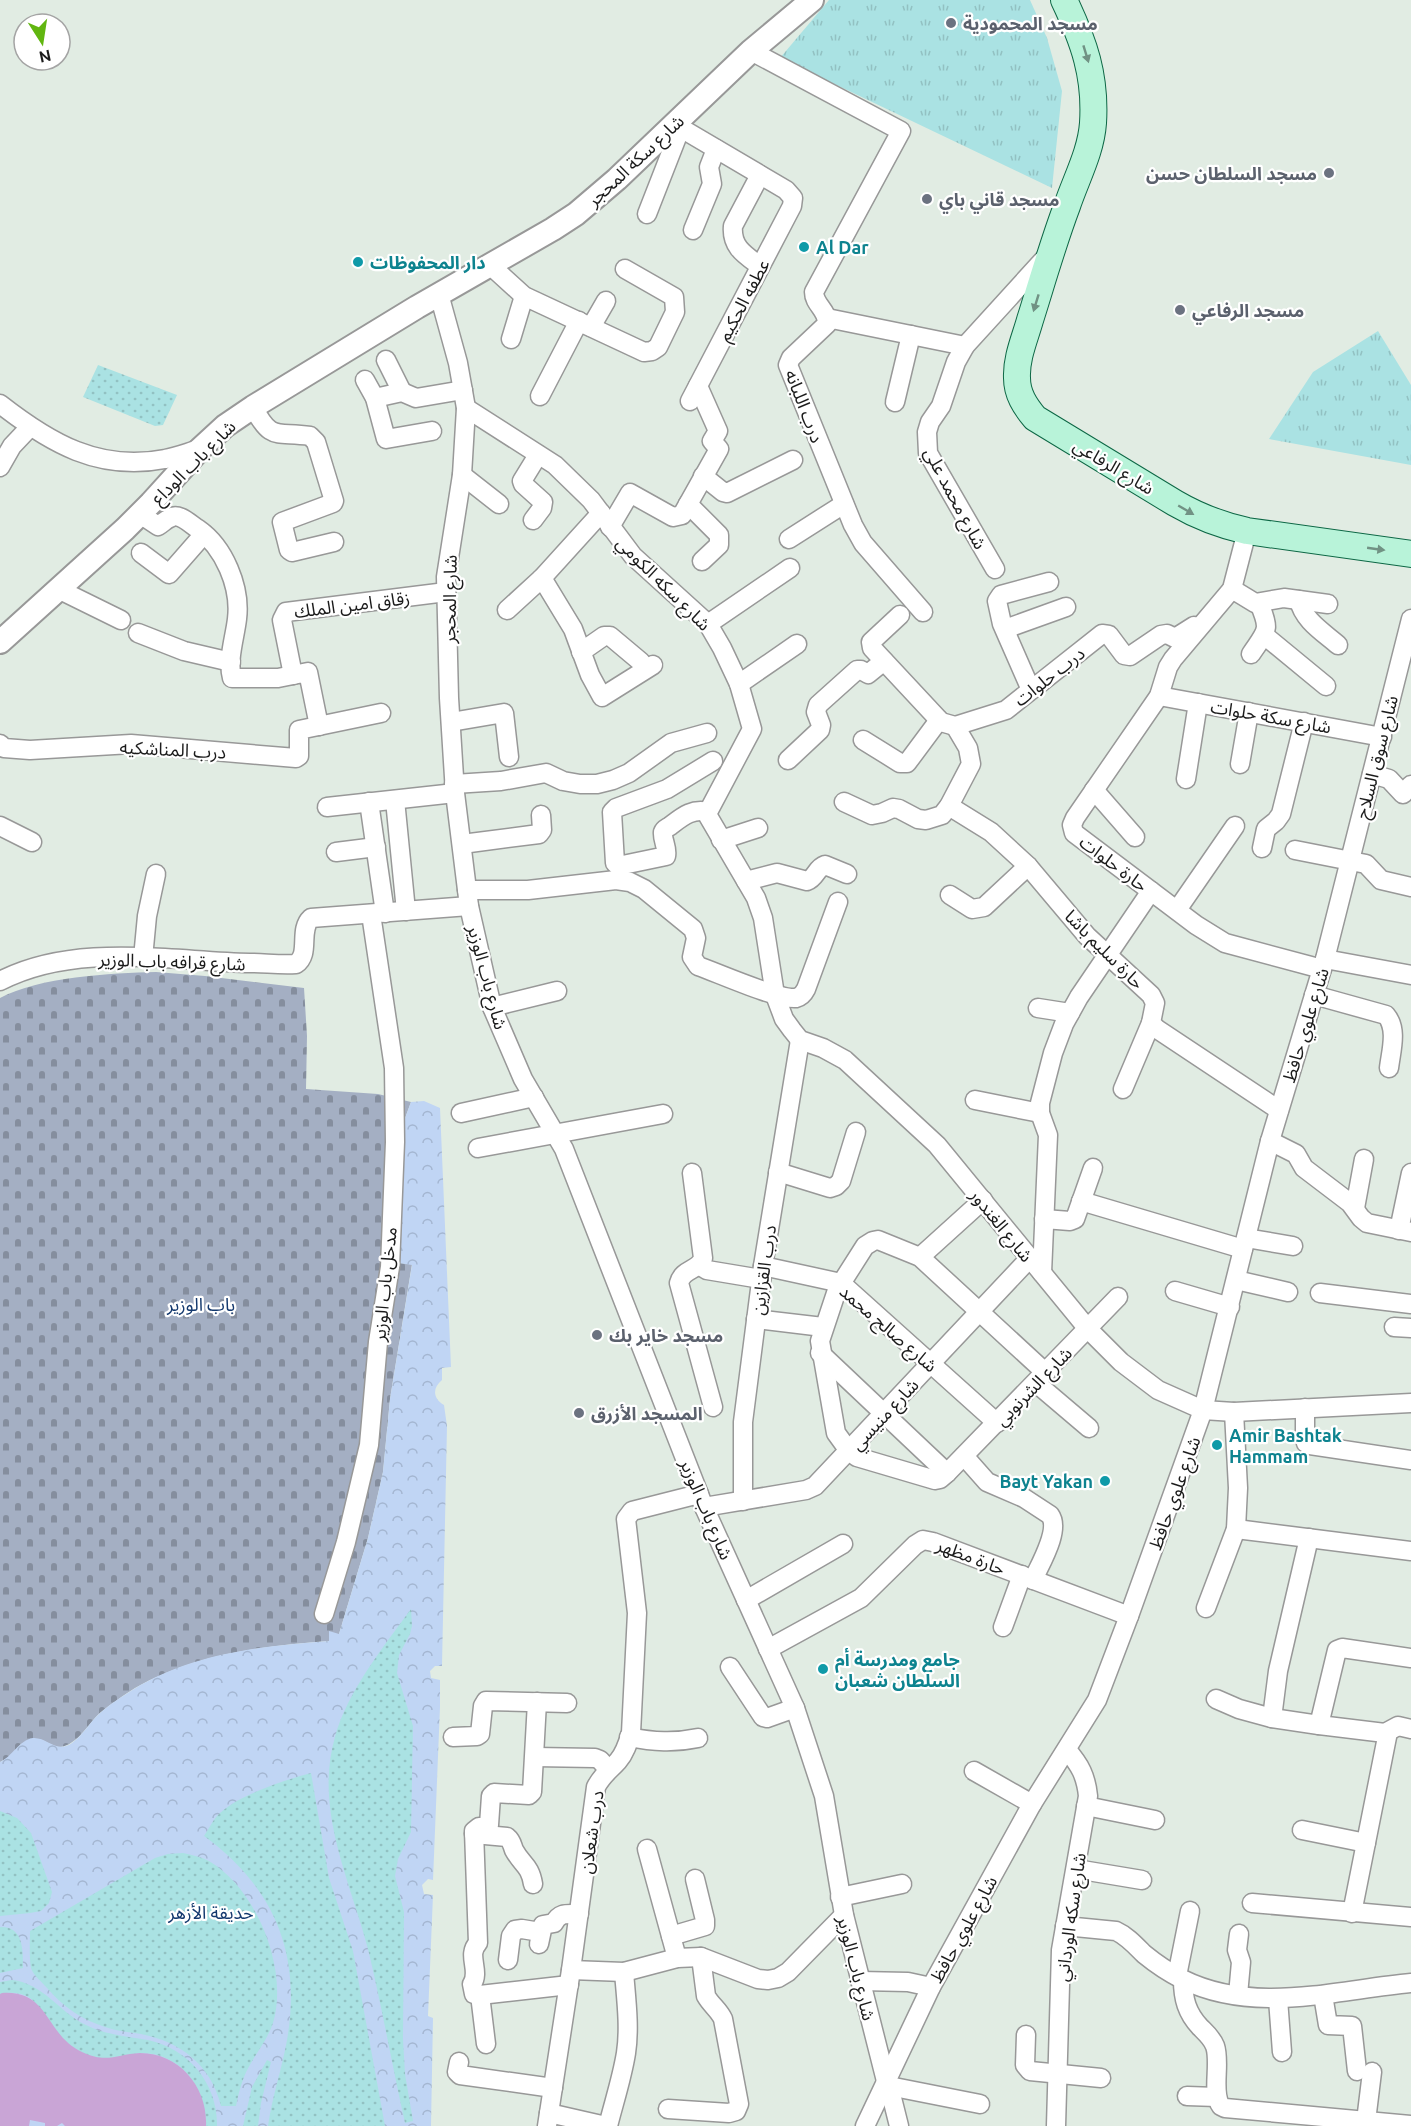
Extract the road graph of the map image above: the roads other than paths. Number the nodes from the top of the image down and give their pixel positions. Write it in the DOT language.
graph roads {
  1 [pos="812,0"];
  2 [pos="1064,0"];
  3 [pos="751,51"];
  4 [pos="678,125"];
  5 [pos="716,149"];
  6 [pos="760,175"];
  7 [pos="647,214"];
  8 [pos="693,230"];
  9 [pos="1051,252"];
  10 [pos="490,265"];
  11 [pos="760,267"];
  12 [pos="625,268"];
  13 [pos="439,294"];
  14 [pos="524,296"];
  15 [pos="606,301"];
  16 [pos="827,318"];
  17 [pos="585,324"];
  18 [pos="911,335"];
  19 [pos="512,339"];
  20 [pos="965,346"];
  21 [pos="386,360"];
  22 [pos="365,380"];
  23 [pos="462,390"];
  24 [pos="402,392"];
  25 [pos="540,396"];
  26 [pos="375,398"];
  27 [pos="895,402"];
  28 [pos="0,404"];
  29 [pos="253,407"];
  30 [pos="466,408"];
  31 [pos="30,427"];
  32 [pos="432,432"];
  33 [pos="200,449"];
  34 [pos="538,455"];
  35 [pos="793,460"];
  36 [pos="0,467"];
  37 [pos="462,476"];
  38 [pos="704,476"];
  39 [pos="499,504"];
  40 [pos="688,504"];
  41 [pos="844,504"];
  42 [pos="140,514"];
  43 [pos="533,520"];
  44 [pos="605,520"];
  45 [pos="1247,531"];
  46 [pos="204,534"];
  47 [pos="789,539"];
  48 [pos="334,542"];
  49 [pos="141,553"];
  50 [pos="1411,554"];
  51 [pos="702,561"];
  52 [pos="790,568"];
  53 [pos="995,569"];
  54 [pos="542,578"];
  55 [pos="1049,582"];
  56 [pos="58,589"];
  57 [pos="1232,589"];
  58 [pos="446,592"];
  59 [pos="1299,600"];
  60 [pos="1259,603"];
  61 [pos="1328,604"];
  62 [pos="1066,607"];
  63 [pos="507,610"];
  64 [pos="923,612"];
  65 [pos="900,615"];
  66 [pos="1209,618"];
  67 [pos="1411,619"];
  68 [pos="121,620"];
  69 [pos="708,624"];
  70 [pos="1005,629"];
  71 [pos="138,633"];
  72 [pos="1264,635"];
  73 [pos="0,642"];
  74 [pos="797,644"];
  75 [pos="1338,645"];
  76 [pos="581,652"];
  77 [pos="1251,654"];
  78 [pos="884,661"];
  79 [pos="231,662"];
  80 [pos="293,675"];
  81 [pos="739,684"];
  82 [pos="1326,686"];
  83 [pos="1031,690"];
  84 [pos="1160,696"];
  85 [pos="1198,703"];
  86 [pos="1249,712"];
  87 [pos="381,713"];
  88 [pos="451,722"];
  89 [pos="1304,722"];
  90 [pos="947,723"];
  91 [pos="319,726"];
  92 [pos="707,733"];
  93 [pos="1382,736"];
  94 [pos="863,740"];
  95 [pos="1,748"];
  96 [pos="509,757"];
  97 [pos="788,760"];
  98 [pos="713,761"];
  99 [pos="1240,764"];
  100 [pos="1372,774"];
  101 [pos="1186,779"];
  102 [pos="1411,785"];
  103 [pos="455,789"];
  104 [pos="1094,790"];
  105 [pos="395,800"];
  106 [pos="369,802"];
  107 [pos="844,802"];
  108 [pos="949,806"];
  109 [pos="327,807"];
  110 [pos="708,812"];
  111 [pos="541,815"];
  112 [pos="0,826"];
  113 [pos="1235,826"];
  114 [pos="758,828"];
  115 [pos="1135,837"];
  116 [pos="721,840"];
  117 [pos="32,842"];
  118 [pos="462,844"];
  119 [pos="376,847"];
  120 [pos="1262,848"];
  121 [pos="1295,850"];
  122 [pos="336,852"];
  123 [pos="1349,860"];
  124 [pos="1028,866"];
  125 [pos="156,874"];
  126 [pos="848,874"];
  127 [pos="746,880"];
  128 [pos="1411,887"];
  129 [pos="1151,891"];
  130 [pos="950,895"];
  131 [pos="468,898"];
  132 [pos="838,903"];
  133 [pos="1177,910"];
  134 [pos="406,911"];
  135 [pos="378,913"];
  136 [pos="1108,955"];
  137 [pos="143,958"];
  138 [pos="1323,964"];
  139 [pos="1411,975"];
  140 [pos="0,981"];
  141 [pos="557,991"];
  142 [pos="775,995"];
  143 [pos="1314,995"];
  144 [pos="492,1006"];
  145 [pos="1038,1008"];
  146 [pos="1070,1013"];
  147 [pos="1151,1023"];
  148 [pos="800,1040"];
  149 [pos="1389,1068"];
  150 [pos="1123,1089"];
  151 [pos="534,1097"];
  152 [pos="975,1100"];
  153 [pos="1279,1110"];
  154 [pos="461,1113"];
  155 [pos="1040,1113"];
  156 [pos="663,1114"];
  157 [pos="856,1132"];
  158 [pos="556,1133"];
  159 [pos="1270,1141"];
  160 [pos="478,1148"];
  161 [pos="1364,1160"];
  162 [pos="1093,1168"];
  163 [pos="778,1172"];
  164 [pos="692,1173"];
  165 [pos="1411,1173"];
  166 [pos="983,1200"];
  167 [pos="1082,1201"];
  168 [pos="1355,1208"];
  169 [pos="1044,1219"];
  170 [pos="1405,1231"];
  171 [pos="1245,1244"];
  172 [pos="1293,1246"];
  173 [pos="920,1257"];
  174 [pos="1029,1259"];
  175 [pos="699,1266"];
  176 [pos="762,1272"];
  177 [pos="1042,1273"];
  178 [pos="1236,1280"];
  179 [pos="841,1283"];
  180 [pos="1175,1291"];
  181 [pos="1288,1292"];
  182 [pos="1320,1293"];
  183 [pos="1118,1297"];
  184 [pos="1411,1304"];
  185 [pos="1230,1306"];
  186 [pos="980,1312"];
  187 [pos="756,1319"];
  188 [pos="823,1327"];
  189 [pos="1089,1329"];
  190 [pos="820,1353"];
  191 [pos="931,1364"];
  192 [pos="1041,1378"];
  193 [pos="1411,1403"];
  194 [pos="713,1407"];
  195 [pos="1305,1408"];
  196 [pos="1203,1410"];
  197 [pos="1234,1412"];
  198 [pos="884,1413"];
  199 [pos="997,1423"];
  200 [pos="1089,1428"];
  201 [pos="849,1451"];
  202 [pos="964,1456"];
  203 [pos="1411,1460"];
  204 [pos="947,1473"];
  205 [pos="702,1500"];
  206 [pos="743,1501"];
  207 [pos="1236,1529"];
  208 [pos="1309,1538"];
  209 [pos="843,1544"];
  210 [pos="1411,1551"];
  211 [pos="1027,1577"];
  212 [pos="746,1600"];
  213 [pos="1206,1608"];
  214 [pos="324,1614"];
  215 [pos="1129,1616"];
  216 [pos="1003,1627"];
  217 [pos="768,1649"];
  218 [pos="1411,1658"];
  219 [pos="730,1667"];
  220 [pos="1216,1699"];
  221 [pos="537,1702"];
  222 [pos="567,1703"];
  223 [pos="795,1708"];
  224 [pos="1272,1718"];
  225 [pos="1319,1725"];
  226 [pos="1411,1729"];
  227 [pos="1388,1732"];
  228 [pos="453,1737"];
  229 [pos="629,1737"];
  230 [pos="698,1738"];
  231 [pos="1067,1750"];
  232 [pos="534,1756"];
  233 [pos="608,1769"];
  234 [pos="974,1771"];
  235 [pos="1032,1804"];
  236 [pos="1086,1806"];
  237 [pos="1155,1820"];
  238 [pos="1302,1830"];
  239 [pos="474,1834"];
  240 [pos="1366,1843"];
  241 [pos="647,1849"];
  242 [pos="1076,1869"];
  243 [pos="695,1879"];
  244 [pos="1142,1880"];
  245 [pos="533,1884"];
  246 [pos="902,1884"];
  247 [pos="1252,1903"];
  248 [pos="842,1906"];
  249 [pos="1190,1911"];
  250 [pos="1352,1913"];
  251 [pos="579,1914"];
  252 [pos="1411,1917"];
  253 [pos="1065,1926"];
  254 [pos="1239,1934"];
  255 [pos="671,1936"];
  256 [pos="701,1957"];
  257 [pos="677,1958"];
  258 [pos="508,1960"];
  259 [pos="624,1972"];
  260 [pos="570,1978"];
  261 [pos="1180,1978"];
  262 [pos="860,1981"];
  263 [pos="1411,1983"];
  264 [pos="931,1987"];
  265 [pos="480,1995"];
  266 [pos="1238,1995"];
  267 [pos="1323,1995"];
  268 [pos="1278,1999"];
  269 [pos="1026,2035"];
  270 [pos="486,2044"];
  271 [pos="1281,2052"];
  272 [pos="459,2062"];
  273 [pos="1057,2075"];
  274 [pos="1101,2078"];
  275 [pos="888,2083"];
  276 [pos="553,2088"];
  277 [pos="1187,2096"];
  278 [pos="1217,2097"];
  279 [pos="980,2104"];
  280 [pos="668,2109"];
  281 [pos="548,2119"];
  282 [pos="1366,2121"];
  283 [pos="1409,2125"];
  284 [pos="607,2126"];
  285 [pos="865,2126"];
  286 [pos="899,2126"];
  287 [pos="1056,2126"];
  1 -- 3 [label="street, شارع سكة المحجر"];
  2 -- 9 [label="main road, شارع الرفاعي, one-way"];
  3 -- 4 [label="street, شارع سكة المحجر"];
  3 -- 16 [label="street"];
  4 -- 5 [label="street"];
  4 -- 7 [label="street"];
  4 -- 10 [label="street, شارع سكة المحجر"];
  5 -- 6 [label="street"];
  5 -- 8 [label="street"];
  6 -- 11 [label="street"];
  6 -- 11 [label="street, عطفه الحكيم"];
  9 -- 20 [label="street, شارع محمد علي"];
  9 -- 45 [label="main road, شارع الرفاعي, one-way"];
  10 -- 13 [label="street, شارع سكة المحجر"];
  10 -- 14 [label="street"];
  11 -- 38 [label="street, عطفه الحكيم"];
  12 -- 17 [label="street"];
  13 -- 23 [label="street, شارع المحجر"];
  13 -- 29 [label="street, شارع باب الوداع"];
  14 -- 17 [label="street"];
  14 -- 19 [label="street"];
  15 -- 17 [label="street"];
  16 -- 18 [label="street"];
  16 -- 41 [label="street, درب اللبانه"];
  17 -- 25 [label="street"];
  18 -- 20 [label="street"];
  18 -- 27 [label="street"];
  20 -- 53 [label="street, شارع محمد علي"];
  21 -- 24 [label="street"];
  22 -- 26 [label="street"];
  23 -- 24 [label="street"];
  23 -- 30 [label="street, شارع المحجر"];
  24 -- 26 [label="street"];
  26 -- 32 [label="street"];
  28 -- 31 [label="street"];
  29 -- 33 [label="street, شارع باب الوداع"];
  29 -- 48 [label="street"];
  30 -- 34 [label="street, شارع سكه الكومي"];
  30 -- 37 [label="street, شارع المحجر"];
  31 -- 33 [label="street"];
  31 -- 36 [label="street"];
  33 -- 42 [label="street, شارع باب الوداع"];
  34 -- 43 [label="street"];
  34 -- 44 [label="street, شارع سكه الكومي"];
  35 -- 38 [label="street"];
  37 -- 39 [label="street"];
  37 -- 58 [label="street, شارع المحجر"];
  38 -- 40 [label="street"];
  40 -- 44 [label="street"];
  40 -- 51 [label="street"];
  41 -- 47 [label="street"];
  41 -- 64 [label="street, درب اللبانه"];
  42 -- 46 [label="street"];
  42 -- 56 [label="street, شارع باب الوداع"];
  44 -- 54 [label="street"];
  44 -- 69 [label="street, شارع سكه الكومي"];
  45 -- 50 [label="main road, شارع الرفاعي, one-way"];
  45 -- 57 [label="street"];
  46 -- 49 [label="street"];
  46 -- 79 [label="street"];
  52 -- 69 [label="street"];
  54 -- 63 [label="street"];
  54 -- 76 [label="street"];
  55 -- 70 [label="street"];
  56 -- 68 [label="street"];
  56 -- 73 [label="street, شارع باب الوداع"];
  57 -- 60 [label="street"];
  57 -- 66 [label="street, حارة حلوات"];
  58 -- 80 [label="street, زقاق امين الملك"];
  58 -- 88 [label="street, شارع المحجر"];
  59 -- 60 [label="street"];
  59 -- 61 [label="street"];
  59 -- 75 [label="street"];
  60 -- 72 [label="street"];
  62 -- 70 [label="street"];
  65 -- 78 [label="street"];
  66 -- 83 [label="street, درب حلوات"];
  66 -- 84 [label="street, حارة حلوات"];
  67 -- 93 [label="street, شارع سوق السلاح"];
  69 -- 81 [label="street, شارع سكه الكومي"];
  70 -- 83 [label="street"];
  71 -- 79 [label="street"];
  72 -- 77 [label="street"];
  72 -- 82 [label="street"];
  74 -- 81 [label="street"];
  76 -- 76 [label="street"];
  78 -- 90 [label="street"];
  78 -- 97 [label="street"];
  79 -- 80 [label="street"];
  80 -- 91 [label="street"];
  81 -- 110 [label="street, شارع سكه الكومي"];
  83 -- 90 [label="street, درب حلوات"];
  84 -- 85 [label="street, شارع سكة حلوات"];
  84 -- 104 [label="street, حارة حلوات"];
  85 -- 86 [label="street, شارع سكة حلوات"];
  85 -- 101 [label="street"];
  86 -- 89 [label="street, شارع سكة حلوات"];
  86 -- 99 [label="street"];
  87 -- 91 [label="street"];
  88 -- 96 [label="street"];
  88 -- 103 [label="street, شارع المحجر"];
  89 -- 93 [label="street, شارع سكة حلوات"];
  89 -- 120 [label="street"];
  90 -- 94 [label="street"];
  90 -- 108 [label="street"];
  91 -- 95 [label="street, درب المناشكيه"];
  92 -- 103 [label="street"];
  93 -- 100 [label="street, شارع سوق السلاح"];
  98 -- 110 [label="street"];
  100 -- 102 [label="street"];
  100 -- 123 [label="street, شارع سوق السلاح"];
  103 -- 105 [label="street"];
  103 -- 118 [label="street, شارع المحجر"];
  104 -- 115 [label="street"];
  104 -- 129 [label="street, حارة حلوات"];
  105 -- 106 [label="street"];
  105 -- 134 [label="street"];
  106 -- 109 [label="street"];
  106 -- 119 [label="street, مدخل باب الوزير"];
  107 -- 108 [label="street"];
  108 -- 124 [label="street, حارة سليم باشا"];
  110 -- 116 [label="street"];
  111 -- 118 [label="street"];
  112 -- 117 [label="street"];
  113 -- 133 [label="street"];
  114 -- 116 [label="street"];
  116 -- 127 [label="street"];
  118 -- 131 [label="street, شارع المحجر"];
  119 -- 122 [label="street"];
  119 -- 135 [label="street, مدخل باب الوزير"];
  121 -- 123 [label="street"];
  123 -- 128 [label="street"];
  123 -- 138 [label="street, شارع علوي حافظ"];
  124 -- 130 [label="street"];
  124 -- 136 [label="street, حارة سليم باشا"];
  125 -- 137 [label="street"];
  126 -- 127 [label="street"];
  127 -- 142 [label="street"];
  129 -- 133 [label="street, حارة حلوات"];
  129 -- 136 [label="street"];
  131 -- 134 [label="street"];
  131 -- 142 [label="street"];
  131 -- 144 [label="street, شارع باب الوزير"];
  132 -- 142 [label="street"];
  133 -- 138 [label="street, حارة حلوات"];
  134 -- 135 [label="street"];
  135 -- 137 [label="street, شارع قرافه باب الوزير"];
  135 -- 214 [label="street, مدخل باب الوزير"];
  136 -- 146 [label="street"];
  136 -- 147 [label="street, حارة سليم باشا"];
  137 -- 140 [label="street, شارع قرافه باب الوزير"];
  138 -- 139 [label="street, حارة حلوات"];
  138 -- 143 [label="street, شارع علوي حافظ"];
  141 -- 144 [label="street"];
  142 -- 148 [label="street"];
  143 -- 149 [label="street"];
  143 -- 153 [label="street, شارع علوي حافظ"];
  144 -- 151 [label="street, شارع باب الوزير"];
  145 -- 146 [label="street"];
  146 -- 155 [label="street"];
  147 -- 150 [label="street"];
  147 -- 153 [label="street"];
  148 -- 163 [label="street, درب القزازين"];
  148 -- 166 [label="street, شارع الغندور"];
  151 -- 154 [label="street"];
  151 -- 158 [label="street, شارع باب الوزير"];
  152 -- 155 [label="street"];
  153 -- 159 [label="street, شارع علوي حافظ"];
  155 -- 169 [label="street"];
  156 -- 158 [label="street"];
  157 -- 163 [label="street"];
  158 -- 160 [label="street"];
  158 -- 205 [label="street, شارع باب الوزير"];
  159 -- 168 [label="street"];
  159 -- 171 [label="street, شارع علوي حافظ"];
  161 -- 168 [label="street"];
  162 -- 167 [label="street"];
  163 -- 176 [label="street, درب القزازين"];
  164 -- 175 [label="street"];
  165 -- 170 [label="street"];
  166 -- 173 [label="street"];
  166 -- 174 [label="street, شارع الغندور"];
  167 -- 169 [label="street"];
  167 -- 171 [label="street"];
  168 -- 170 [label="street"];
  169 -- 177 [label="street"];
  171 -- 172 [label="street"];
  171 -- 178 [label="street, شارع علوي حافظ"];
  173 -- 179 [label="street"];
  173 -- 186 [label="street"];
  174 -- 177 [label="street, شارع الغندور"];
  174 -- 186 [label="street, شارع منيسي"];
  175 -- 176 [label="street, شارع صالح محمد"];
  175 -- 194 [label="street"];
  176 -- 179 [label="street, شارع صالح محمد"];
  176 -- 187 [label="street, درب القزازين"];
  177 -- 189 [label="street, شارع الغندور"];
  178 -- 181 [label="street"];
  178 -- 185 [label="street, شارع علوي حافظ"];
  179 -- 188 [label="street"];
  179 -- 191 [label="street, شارع صالح محمد"];
  180 -- 185 [label="street"];
  182 -- 184 [label="street"];
  183 -- 189 [label="street, شارع الشرنوبي"];
  185 -- 196 [label="street, شارع علوي حافظ"];
  186 -- 191 [label="street, شارع منيسي"];
  186 -- 192 [label="street"];
  187 -- 188 [label="street"];
  187 -- 206 [label="street, درب القزازين"];
  188 -- 190 [label="street"];
  189 -- 192 [label="street, شارع الشرنوبي"];
  189 -- 196 [label="street, شارع الغندور"];
  190 -- 198 [label="street"];
  190 -- 201 [label="street"];
  191 -- 198 [label="street, شارع منيسي"];
  191 -- 199 [label="street, شارع صالح محمد"];
  192 -- 199 [label="street, شارع الشرنوبي"];
  192 -- 200 [label="street"];
  193 -- 195 [label="street"];
  195 -- 197 [label="street"];
  195 -- 203 [label="street"];
  196 -- 197 [label="street"];
  196 -- 215 [label="street, شارع علوي حافظ"];
  197 -- 207 [label="street"];
  198 -- 201 [label="street, شارع منيسي"];
  198 -- 204 [label="street"];
  199 -- 202 [label="street, شارع الشرنوبي"];
  201 -- 204 [label="street"];
  201 -- 206 [label="street, شارع منيسي"];
  202 -- 204 [label="street, شارع الشرنوبي"];
  202 -- 211 [label="street"];
  205 -- 206 [label="street, شارع منيسي"];
  205 -- 212 [label="street, شارع باب الوزير"];
  205 -- 229 [label="street, درب شعلان"];
  207 -- 208 [label="street"];
  207 -- 213 [label="street"];
  208 -- 210 [label="street"];
  208 -- 224 [label="street"];
  209 -- 212 [label="street"];
  211 -- 215 [label="street, حارة مظهر"];
  211 -- 216 [label="street"];
  211 -- 217 [label="street, حارة مظهر"];
  212 -- 217 [label="street, شارع باب الوزير"];
  215 -- 231 [label="street, شارع علوي حافظ"];
  217 -- 223 [label="street, شارع باب الوزير"];
  218 -- 225 [label="street"];
  219 -- 223 [label="street"];
  220 -- 224 [label="street"];
  221 -- 222 [label="street"];
  221 -- 228 [label="street"];
  221 -- 232 [label="street"];
  223 -- 248 [label="street, شارع باب الوزير"];
  224 -- 225 [label="street"];
  225 -- 227 [label="street"];
  226 -- 227 [label="street"];
  227 -- 240 [label="street"];
  229 -- 230 [label="street"];
  229 -- 233 [label="street, درب شعلان"];
  231 -- 235 [label="street, شارع علوي حافظ"];
  231 -- 236 [label="street, شارع سكه الورداني"];
  232 -- 233 [label="street"];
  232 -- 239 [label="street"];
  233 -- 251 [label="street, درب شعلان"];
  234 -- 235 [label="street"];
  235 -- 264 [label="street, شارع علوي حافظ"];
  236 -- 237 [label="street"];
  236 -- 242 [label="street, شارع سكه الورداني"];
  238 -- 240 [label="street"];
  239 -- 245 [label="street"];
  239 -- 265 [label="street"];
  240 -- 250 [label="street"];
  241 -- 255 [label="street"];
  242 -- 244 [label="street"];
  242 -- 253 [label="street, شارع سكه الورداني"];
  243 -- 255 [label="street"];
  246 -- 248 [label="street"];
  247 -- 250 [label="street"];
  248 -- 256 [label="street"];
  248 -- 262 [label="street, شارع باب الوزير"];
  249 -- 261 [label="street"];
  250 -- 252 [label="street"];
  251 -- 258 [label="street"];
  251 -- 260 [label="street, درب شعلان"];
  253 -- 261 [label="street"];
  253 -- 273 [label="street, شارع سكه الورداني"];
  254 -- 266 [label="street"];
  255 -- 257 [label="street"];
  256 -- 257 [label="street"];
  256 -- 280 [label="street"];
  257 -- 259 [label="street"];
  259 -- 260 [label="street"];
  259 -- 284 [label="street"];
  260 -- 265 [label="street"];
  260 -- 276 [label="street, درب شعلان"];
  261 -- 266 [label="street"];
  261 -- 278 [label="street"];
  262 -- 264 [label="street"];
  262 -- 275 [label="street, شارع باب الوزير"];
  263 -- 267 [label="street"];
  264 -- 275 [label="street, شارع علوي حافظ"];
  265 -- 270 [label="street"];
  266 -- 268 [label="street"];
  267 -- 268 [label="street"];
  267 -- 282 [label="street"];
  268 -- 271 [label="street"];
  269 -- 273 [label="street"];
  272 -- 276 [label="street"];
  273 -- 274 [label="street"];
  273 -- 287 [label="street, شارع سكه الورداني"];
  275 -- 279 [label="street"];
  275 -- 285 [label="street, شارع علوي حافظ"];
  275 -- 286 [label="street, شارع باب الوزير"];
  276 -- 281 [label="street, درب شعلان"];
  277 -- 278 [label="street"];
  278 -- 282 [label="street"];
  281 -- 284 [label="street"];
  282 -- 283 [label="street"];
}
